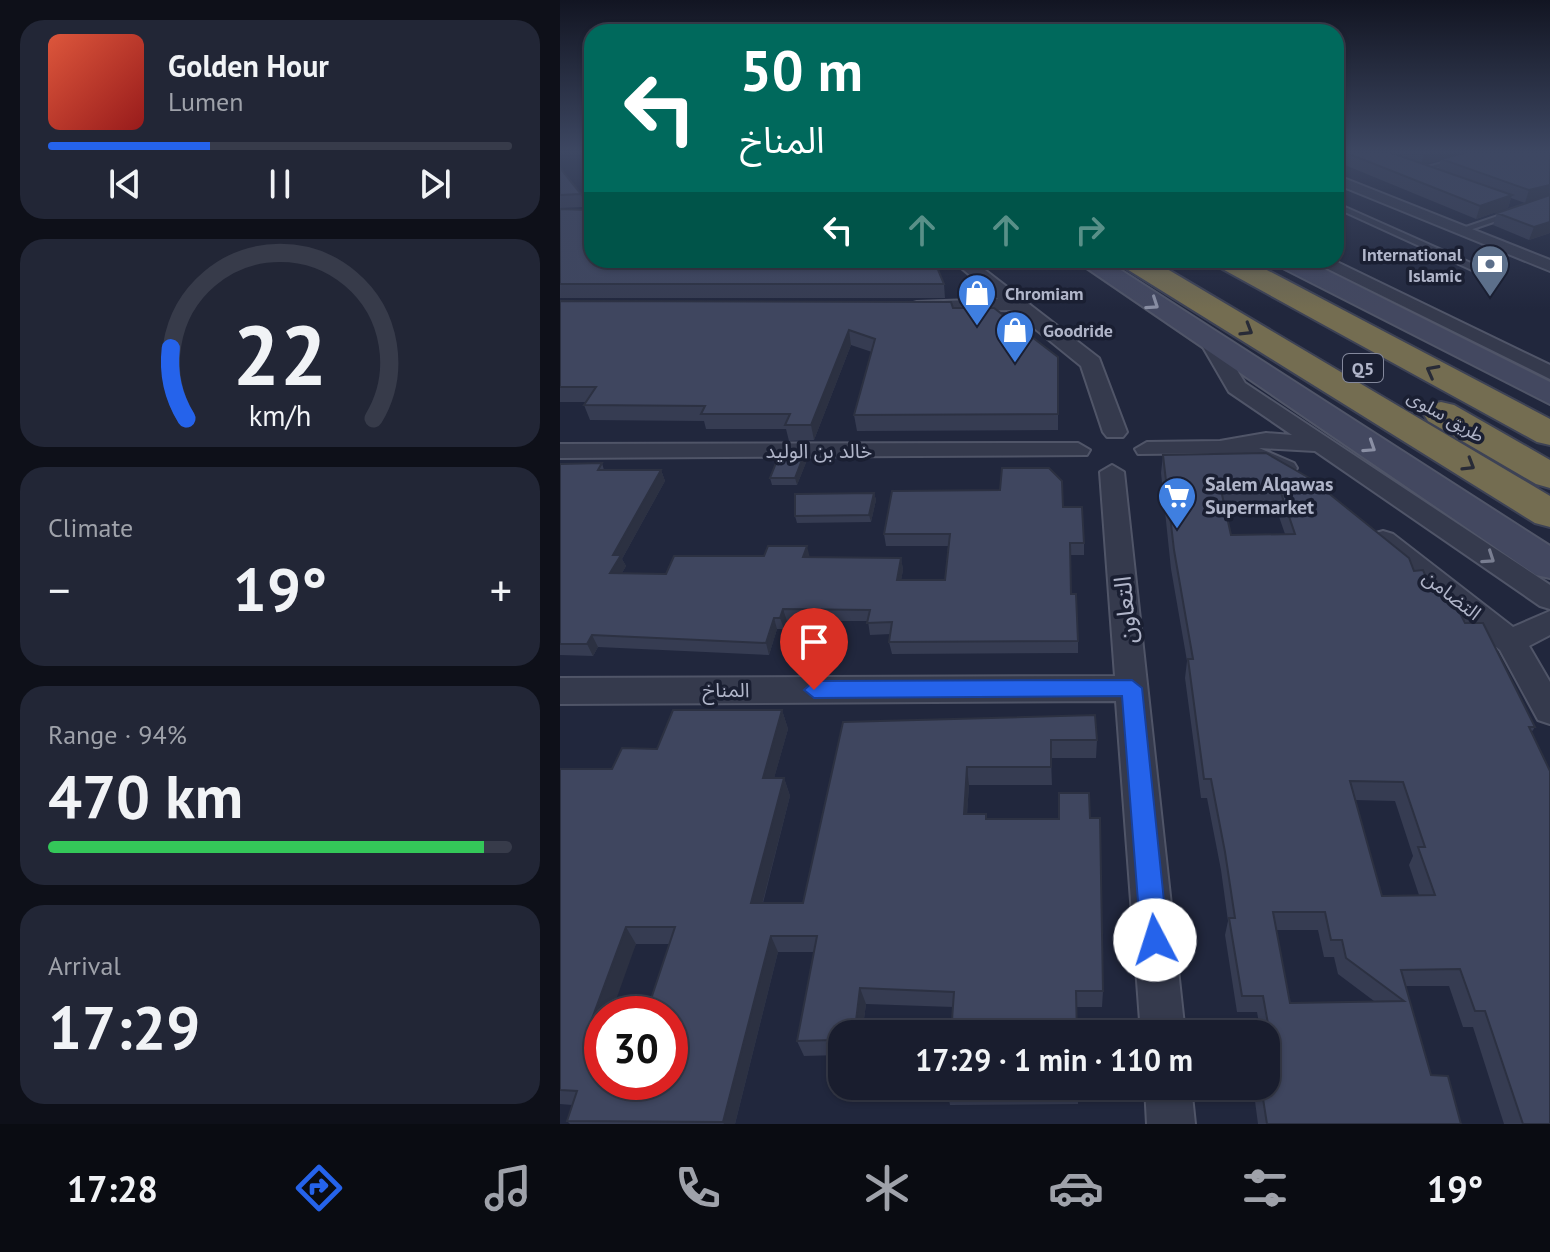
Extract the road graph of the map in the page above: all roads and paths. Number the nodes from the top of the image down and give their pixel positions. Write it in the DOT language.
graph roads {
  1 [pos="1398,204"];
  2 [pos="1513,204"];
  3 [pos="1538,204"];
  4 [pos="1344,209"];
  5 [pos="1526,209"];
  6 [pos="1461,230"];
  7 [pos="1547,262"];
  8 [pos="970,268"];
  9 [pos="1100,268"];
  10 [pos="1145,268"];
  11 [pos="1190,268"];
  12 [pos="1242,268"];
  13 [pos="1287,268"];
  14 [pos="1302,268"];
  15 [pos="1335,268"];
  16 [pos="1488,274"];
  17 [pos="1360,298"];
  18 [pos="1012,304"];
  19 [pos="901,308"];
  20 [pos="1210,342"];
  21 [pos="1550,349"];
  22 [pos="1523,360"];
  23 [pos="1550,373"];
  24 [pos="1550,394"];
  25 [pos="1260,404"];
  26 [pos="1115,432"];
  27 [pos="1550,434"];
  28 [pos="1240,444"];
  29 [pos="1324,447"];
  30 [pos="1147,449"];
  31 [pos="1078,450"];
  32 [pos="560,451"];
  33 [pos="1112,472"];
  34 [pos="1550,476"];
  35 [pos="1310,484"];
  36 [pos="1550,514"];
  37 [pos="1367,528"];
  38 [pos="1550,565"];
  39 [pos="1550,599"];
  40 [pos="1550,622"];
  41 [pos="1511,642"];
  42 [pos="1132,688"];
  43 [pos="560,691"];
  44 [pos="1550,711"];
  45 [pos="1162,1020"];
  46 [pos="1169,1100"];
  47 [pos="1171,1124"];
  1 -- 6 [label="street"];
  2 -- 5 [label="lane"];
  3 -- 5 [label="lane"];
  4 -- 16 [label="lane"];
  5 -- 6 [label="lane"];
  6 -- 7 [label="street"];
  8 -- 18 [label="street"];
  9 -- 20 [label="main road, one-way"];
  10 -- 36 [label="highway, one-way"];
  11 -- 34 [label="highway, طريق سلوى / Q5"];
  27 -- 12 [label="highway, طريق سلوى / Q5, one-way"];
  13 -- 17 [label="highway"];
  14 -- 17 [label="main road"];
  15 -- 22 [label="street"];
  17 -- 24 [label="main road"];
  18 -- 19 [label="street"];
  18 -- 26 [label="street"];
  20 -- 25 [label="street"];
  20 -- 38 [label="main road, one-way"];
  21 -- 22 [label="street"];
  22 -- 23 [label="street"];
  25 -- 28 [label="street"];
  25 -- 29 [label="street"];
  26 -- 30 [label="street"];
  26 -- 31 [label="street"];
  28 -- 29 [label="street"];
  28 -- 30 [label="street"];
  28 -- 35 [label="street"];
  29 -- 39 [label="street, one-way"];
  30 -- 33 [label="street"];
  31 -- 32 [label="street, خالد بن الوليد"];
  31 -- 33 [label="street"];
  33 -- 42 [label="street, التعاون"];
  37 -- 41 [label="street, التضامن"];
  40 -- 41 [label="street"];
  41 -- 44 [label="street, التضامن"];
  42 -- 43 [label="street, المناخ"];
  42 -- 45 [label="street, التعاون"];
  46 -- 47 [label="street"];
}
